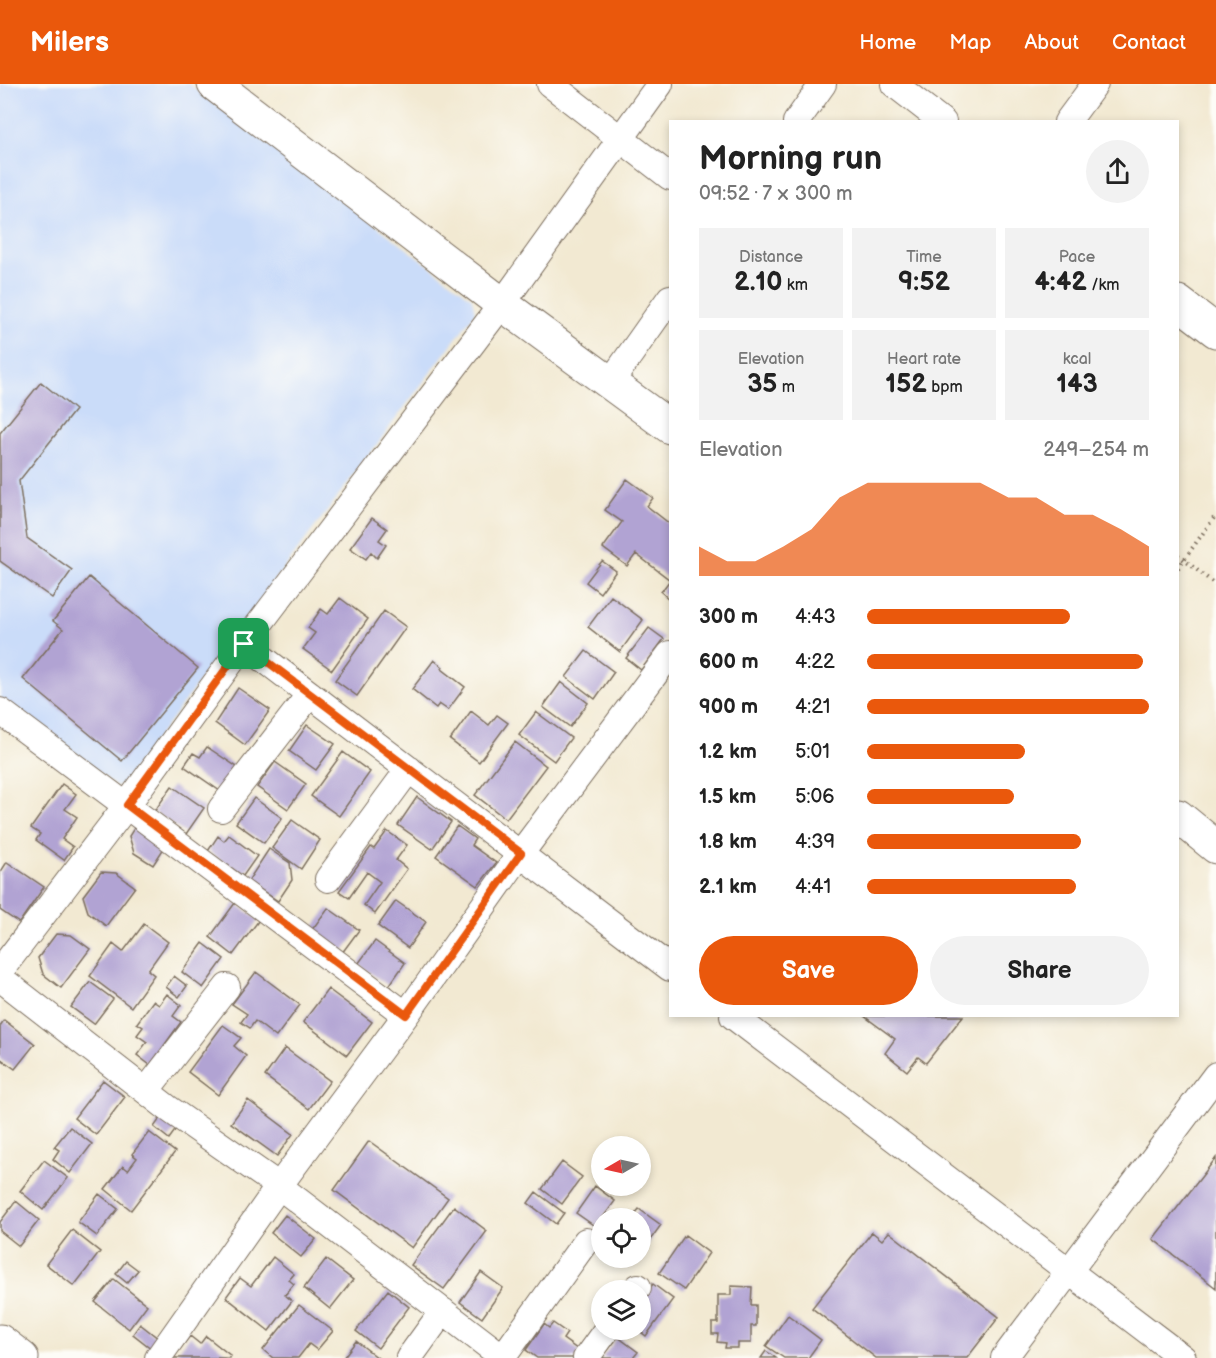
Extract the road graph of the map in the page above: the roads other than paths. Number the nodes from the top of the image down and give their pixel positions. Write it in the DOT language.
graph roads {
  1 [pos="550,84"];
  2 [pos="660,84"];
  3 [pos="823,84"];
  4 [pos="894,84"];
  5 [pos="1095,84"];
  6 [pos="227,88"];
  7 [pos="797,120"];
  8 [pos="940,120"];
  9 [pos="1068,120"];
  10 [pos="621,138"];
  11 [pos="669,176"];
  12 [pos="669,299"];
  13 [pos="1179,303"];
  14 [pos="502,304"];
  15 [pos="1216,331"];
  16 [pos="610,383"];
  17 [pos="669,426"];
  18 [pos="244,644"];
  19 [pos="669,655"];
  20 [pos="310,694"];
  21 [pos="0,711"];
  22 [pos="409,769"];
  23 [pos="127,805"];
  24 [pos="221,809"];
  25 [pos="1179,817"];
  26 [pos="1216,847"];
  27 [pos="521,853"];
  28 [pos="328,879"];
  29 [pos="669,967"];
  30 [pos="0,971"];
  31 [pos="0,978"];
  32 [pos="226,987"];
  33 [pos="406,1015"];
  34 [pos="734,1017"];
  35 [pos="1216,1075"];
  36 [pos="146,1091"];
  37 [pos="279,1186"];
  38 [pos="586,1241"];
  39 [pos="1068,1272"];
  40 [pos="443,1311"];
  41 [pos="599,1340"];
  42 [pos="0,1341"];
  43 [pos="22,1358"];
  44 [pos="158,1358"];
  45 [pos="409,1358"];
  46 [pos="504,1358"];
  47 [pos="586,1358"];
  48 [pos="1004,1358"];
  49 [pos="1183,1358"];
  1 -- 10 [label="street"];
  2 -- 10 [label="street"];
  3 -- 7 [label="street"];
  4 -- 8 [label="street"];
  5 -- 9 [label="street"];
  6 -- 14 [label="main road"];
  10 -- 11 [label="street"];
  10 -- 14 [label="street"];
  12 -- 16 [label="street"];
  13 -- 15 [label="main road"];
  14 -- 16 [label="main road"];
  14 -- 18 [label="street"];
  16 -- 17 [label="main road"];
  18 -- 20 [label="street"];
  18 -- 23 [label="street"];
  19 -- 27 [label="street"];
  20 -- 22 [label="street"];
  20 -- 24 [label="street"];
  21 -- 23 [label="street"];
  22 -- 27 [label="street"];
  22 -- 28 [label="street"];
  23 -- 30 [label="street"];
  23 -- 33 [label="street"];
  25 -- 26 [label="main road"];
  27 -- 29 [label="street"];
  27 -- 33 [label="street"];
  31 -- 36 [label="street"];
  32 -- 36 [label="street"];
  33 -- 37 [label="street"];
  34 -- 39 [label="street"];
  35 -- 39 [label="street"];
  36 -- 37 [label="street"];
  37 -- 40 [label="street"];
  37 -- 44 [label="street"];
  38 -- 46 [label="street"];
  39 -- 48 [label="street"];
  39 -- 49 [label="street"];
  40 -- 45 [label="street"];
  40 -- 46 [label="street"];
  41 -- 47 [label="street"];
  42 -- 43 [label="main road"];
}
